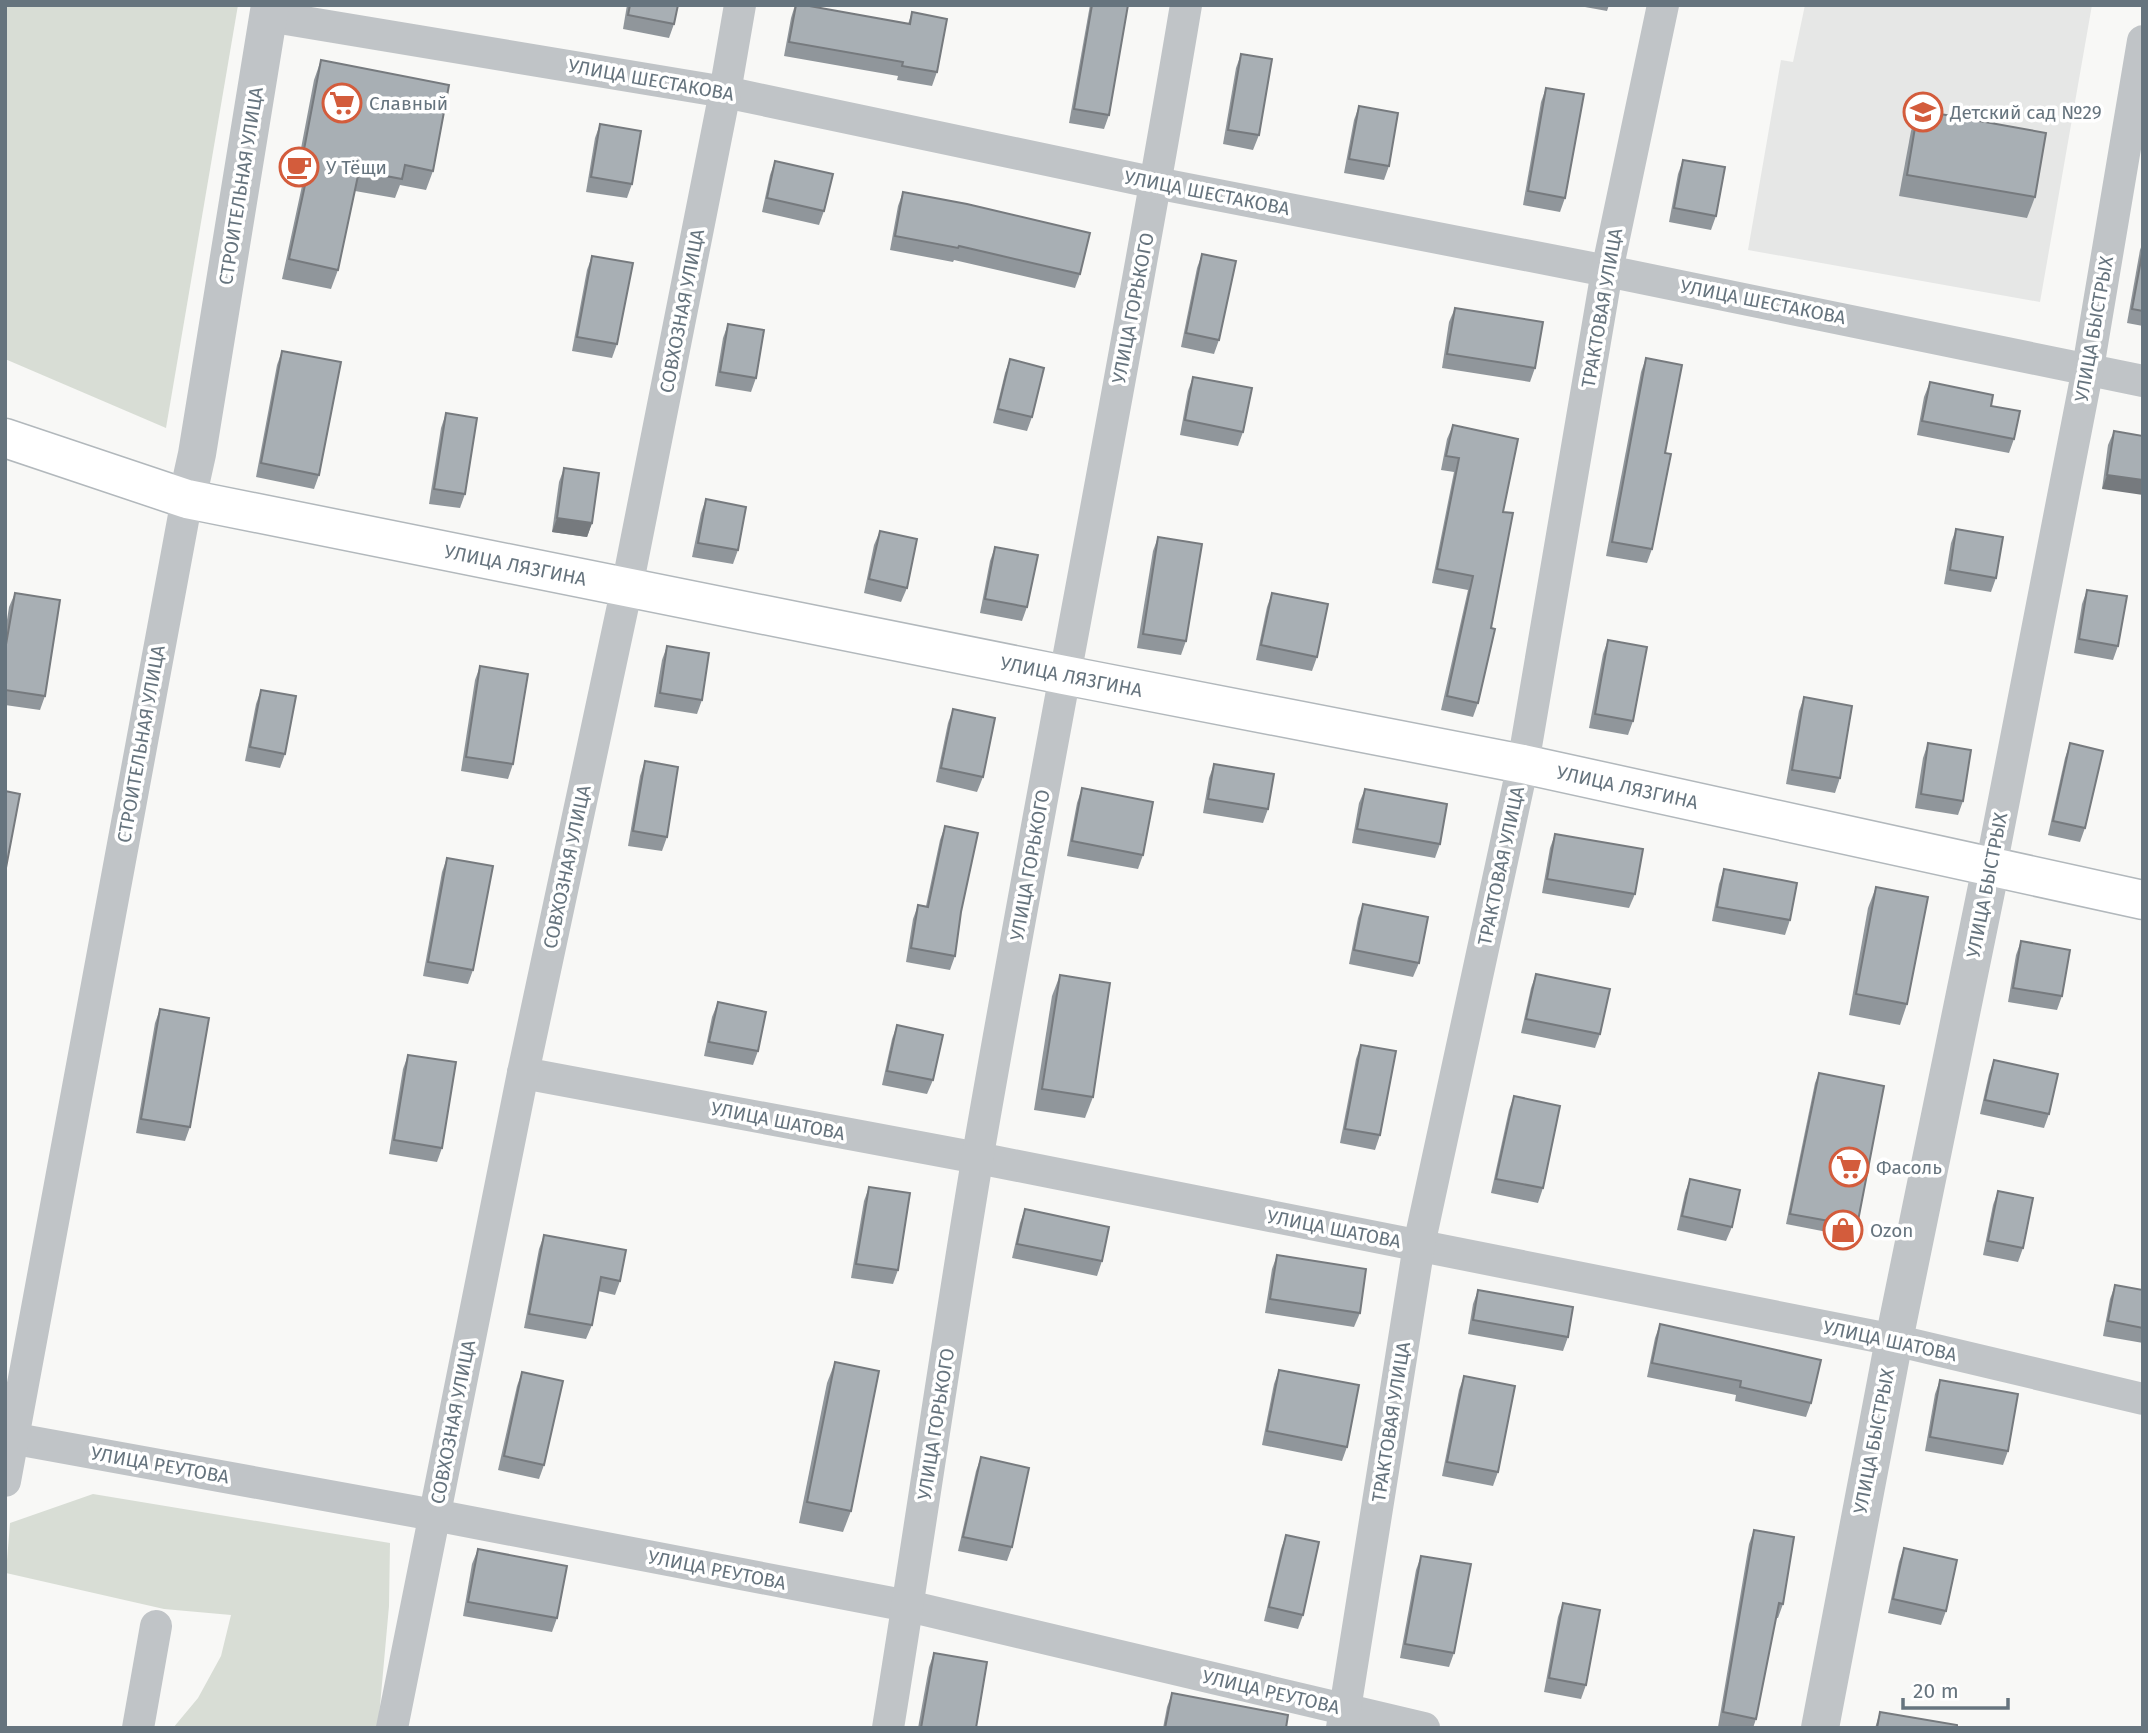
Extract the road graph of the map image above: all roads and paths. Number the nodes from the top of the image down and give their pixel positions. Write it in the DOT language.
graph roads {
  1 [pos="740,5"];
  2 [pos="1186,5"];
  3 [pos="1663,5"];
  4 [pos="269,11"];
  5 [pos="2143,41"];
  6 [pos="725,92"];
  7 [pos="1156,183"];
  8 [pos="1607,271"];
  9 [pos="2088,368"];
  10 [pos="2143,380"];
  11 [pos="5,438"];
  12 [pos="187,499"];
  13 [pos="627,587"];
  14 [pos="1064,675"];
  15 [pos="1523,764"];
  16 [pos="1991,867"];
  17 [pos="2143,900"];
  18 [pos="523,1073"];
  19 [pos="978,1158"];
  20 [pos="1419,1245"];
  21 [pos="1894,1340"];
  22 [pos="2143,1399"];
  23 [pos="9,1437"];
  24 [pos="5,1481"];
  25 [pos="434,1515"];
  26 [pos="908,1606"];
  27 [pos="156,1626"];
  28 [pos="1343,1718"];
  29 [pos="138,1728"];
  30 [pos="392,1728"];
  31 [pos="888,1728"];
  32 [pos="1424,1728"];
  33 [pos="1819,1728"];
  1 -- 6 [label="street, СОВХОЗНАЯ УЛИЦА"];
  2 -- 7 [label="street, УЛИЦА ГОРЬКОГО"];
  3 -- 8 [label="street, ТРАКТОВАЯ УЛИЦА"];
  4 -- 6 [label="street, УЛИЦА ШЕСТАКОВА"];
  4 -- 12 [label="street, СТРОИТЕЛЬНАЯ УЛИЦА"];
  5 -- 9 [label="street, УЛИЦА БЫСТРЫХ"];
  6 -- 7 [label="street, УЛИЦА ШЕСТАКОВА"];
  6 -- 13 [label="street, СОВХОЗНАЯ УЛИЦА"];
  7 -- 8 [label="street, УЛИЦА ШЕСТАКОВА"];
  7 -- 14 [label="street, УЛИЦА ГОРЬКОГО"];
  8 -- 9 [label="street, УЛИЦА ШЕСТАКОВА"];
  8 -- 15 [label="street, ТРАКТОВАЯ УЛИЦА"];
  9 -- 10 [label="street, УЛИЦА ШЕСТАКОВА"];
  9 -- 16 [label="street, УЛИЦА БЫСТРЫХ"];
  11 -- 12 [label="main road, УЛИЦА ЛЯЗГИНА"];
  12 -- 13 [label="main road, УЛИЦА ЛЯЗГИНА"];
  12 -- 23 [label="street, СТРОИТЕЛЬНАЯ УЛИЦА"];
  13 -- 14 [label="main road, УЛИЦА ЛЯЗГИНА"];
  13 -- 18 [label="street, СОВХОЗНАЯ УЛИЦА"];
  14 -- 15 [label="main road, УЛИЦА ЛЯЗГИНА"];
  14 -- 19 [label="street, УЛИЦА ГОРЬКОГО"];
  15 -- 16 [label="main road, УЛИЦА ЛЯЗГИНА"];
  15 -- 20 [label="street, ТРАКТОВАЯ УЛИЦА"];
  16 -- 17 [label="main road, УЛИЦА ЛЯЗГИНА"];
  16 -- 21 [label="street, УЛИЦА БЫСТРЫХ"];
  18 -- 19 [label="street, УЛИЦА ШАТОВА"];
  18 -- 25 [label="street, СОВХОЗНАЯ УЛИЦА"];
  19 -- 20 [label="street, УЛИЦА ШАТОВА"];
  19 -- 26 [label="street, УЛИЦА ГОРЬКОГО"];
  20 -- 21 [label="street, УЛИЦА ШАТОВА"];
  20 -- 28 [label="street, ТРАКТОВАЯ УЛИЦА"];
  21 -- 22 [label="street, УЛИЦА ШАТОВА"];
  21 -- 33 [label="street, УЛИЦА БЫСТРЫХ"];
  23 -- 24 [label="street, СТРОИТЕЛЬНАЯ УЛИЦА"];
  23 -- 25 [label="street, УЛИЦА РЕУТОВА"];
  25 -- 26 [label="street, УЛИЦА РЕУТОВА"];
  25 -- 30 [label="street, СОВХОЗНАЯ УЛИЦА"];
  26 -- 28 [label="street, УЛИЦА РЕУТОВА"];
  26 -- 31 [label="street, УЛИЦА ГОРЬКОГО"];
  27 -- 29 [label="street"];
  28 -- 32 [label="street, УЛИЦА РЕУТОВА"];
}
